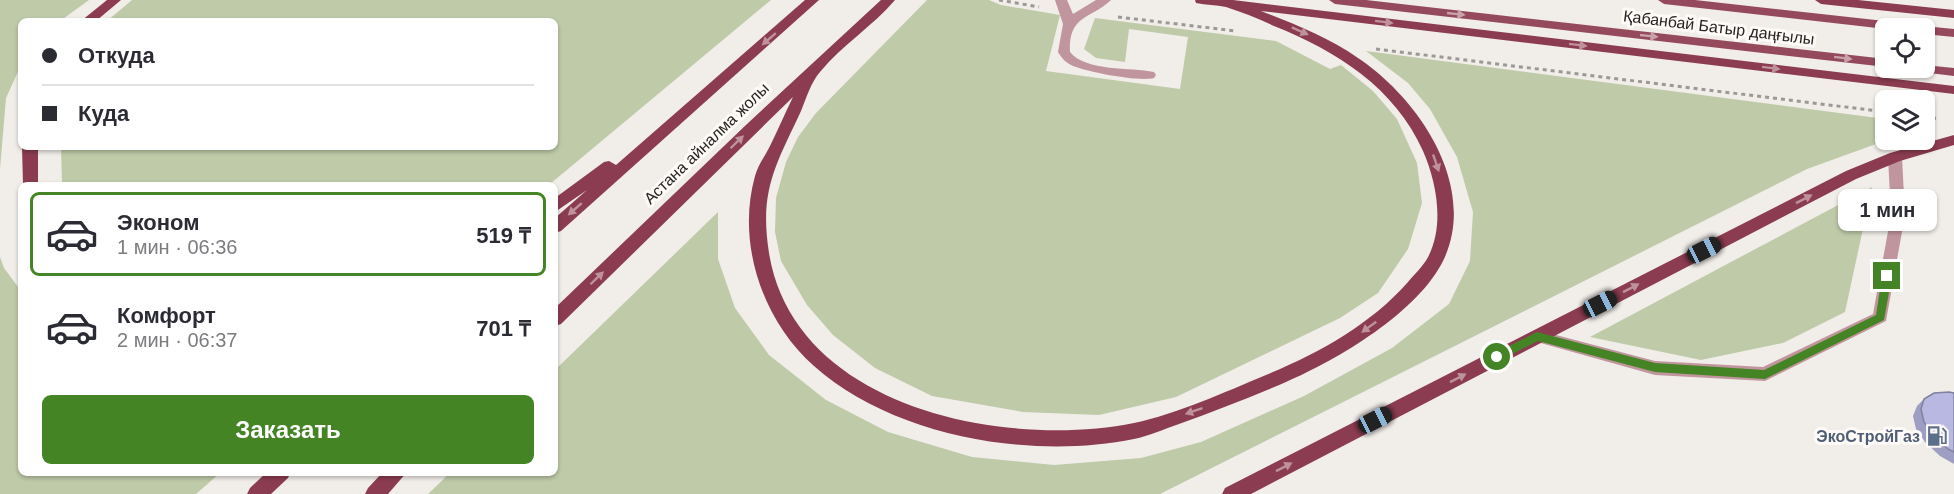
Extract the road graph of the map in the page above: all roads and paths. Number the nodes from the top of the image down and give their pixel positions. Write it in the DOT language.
graph roads {
  1 [pos="115,0"];
  2 [pos="813,0"];
  3 [pos="889,0"];
  4 [pos="999,0"];
  5 [pos="1105,0"];
  6 [pos="1201,0"];
  7 [pos="1335,0"];
  8 [pos="1664,0"];
  9 [pos="1821,0"];
  10 [pos="1226,3"];
  11 [pos="1064,5"];
  12 [pos="1082,12"];
  13 [pos="1954,14"];
  14 [pos="92,18"];
  15 [pos="1069,24"];
  16 [pos="1875,24"];
  17 [pos="1935,31"];
  18 [pos="1244,32"];
  19 [pos="1954,33"];
  20 [pos="1346,54"];
  21 [pos="1875,62"];
  22 [pos="813,70"];
  23 [pos="1935,70"];
  24 [pos="1954,72"];
  25 [pos="1150,75"];
  26 [pos="1954,90"];
  27 [pos="692,106"];
  28 [pos="1875,111"];
  29 [pos="1954,140"];
  30 [pos="30,150"];
  31 [pos="1895,157"];
  32 [pos="30,182"];
  33 [pos="558,204"];
  34 [pos="558,224"];
  35 [pos="558,315"];
  36 [pos="1537,336"];
  37 [pos="277,476"];
  38 [pos="393,476"];
  39 [pos="257,494"];
  40 [pos="375,494"];
  41 [pos="1232,494"];
  1 -- 14 [label="highway"];
  2 -- 27 [label="highway, Астана айналма жолы, one-way"];
  3 -- 22 [label="highway, Астана айналма жолы"];
  4 -- 11 [label="path"];
  5 -- 12 [label="lane"];
  6 -- 10 [label="highway"];
  7 -- 21 [label="main road, Қабанбай Батыр даңғылы, one-way"];
  8 -- 16 [label="main road, Қабанбай Батыр даңғылы"];
  9 -- 13 [label="highway"];
  10 -- 20 [label="highway, one-way"];
  10 -- 26 [label="highway, one-way"];
  11 -- 15 [label="lane"];
  12 -- 15 [label="lane"];
  12 -- 18 [label="path"];
  15 -- 25 [label="lane"];
  17 -- 19 [label="main road"];
  20 -- 22 [label="highway, one-way"];
  20 -- 28 [label="path"];
  35 -- 22 [label="highway, Астана айналма жолы, one-way"];
  23 -- 24 [label="main road"];
  27 -- 33 [label="highway"];
  27 -- 34 [label="highway, Астана айналма жолы, one-way"];
  29 -- 31 [label="highway"];
  30 -- 32 [label="highway"];
  36 -- 31 [label="highway, one-way"];
  31 -- 36 [label="lane"];
  41 -- 36 [label="highway, one-way"];
  37 -- 39 [label="highway"];
  38 -- 40 [label="highway"];
}
